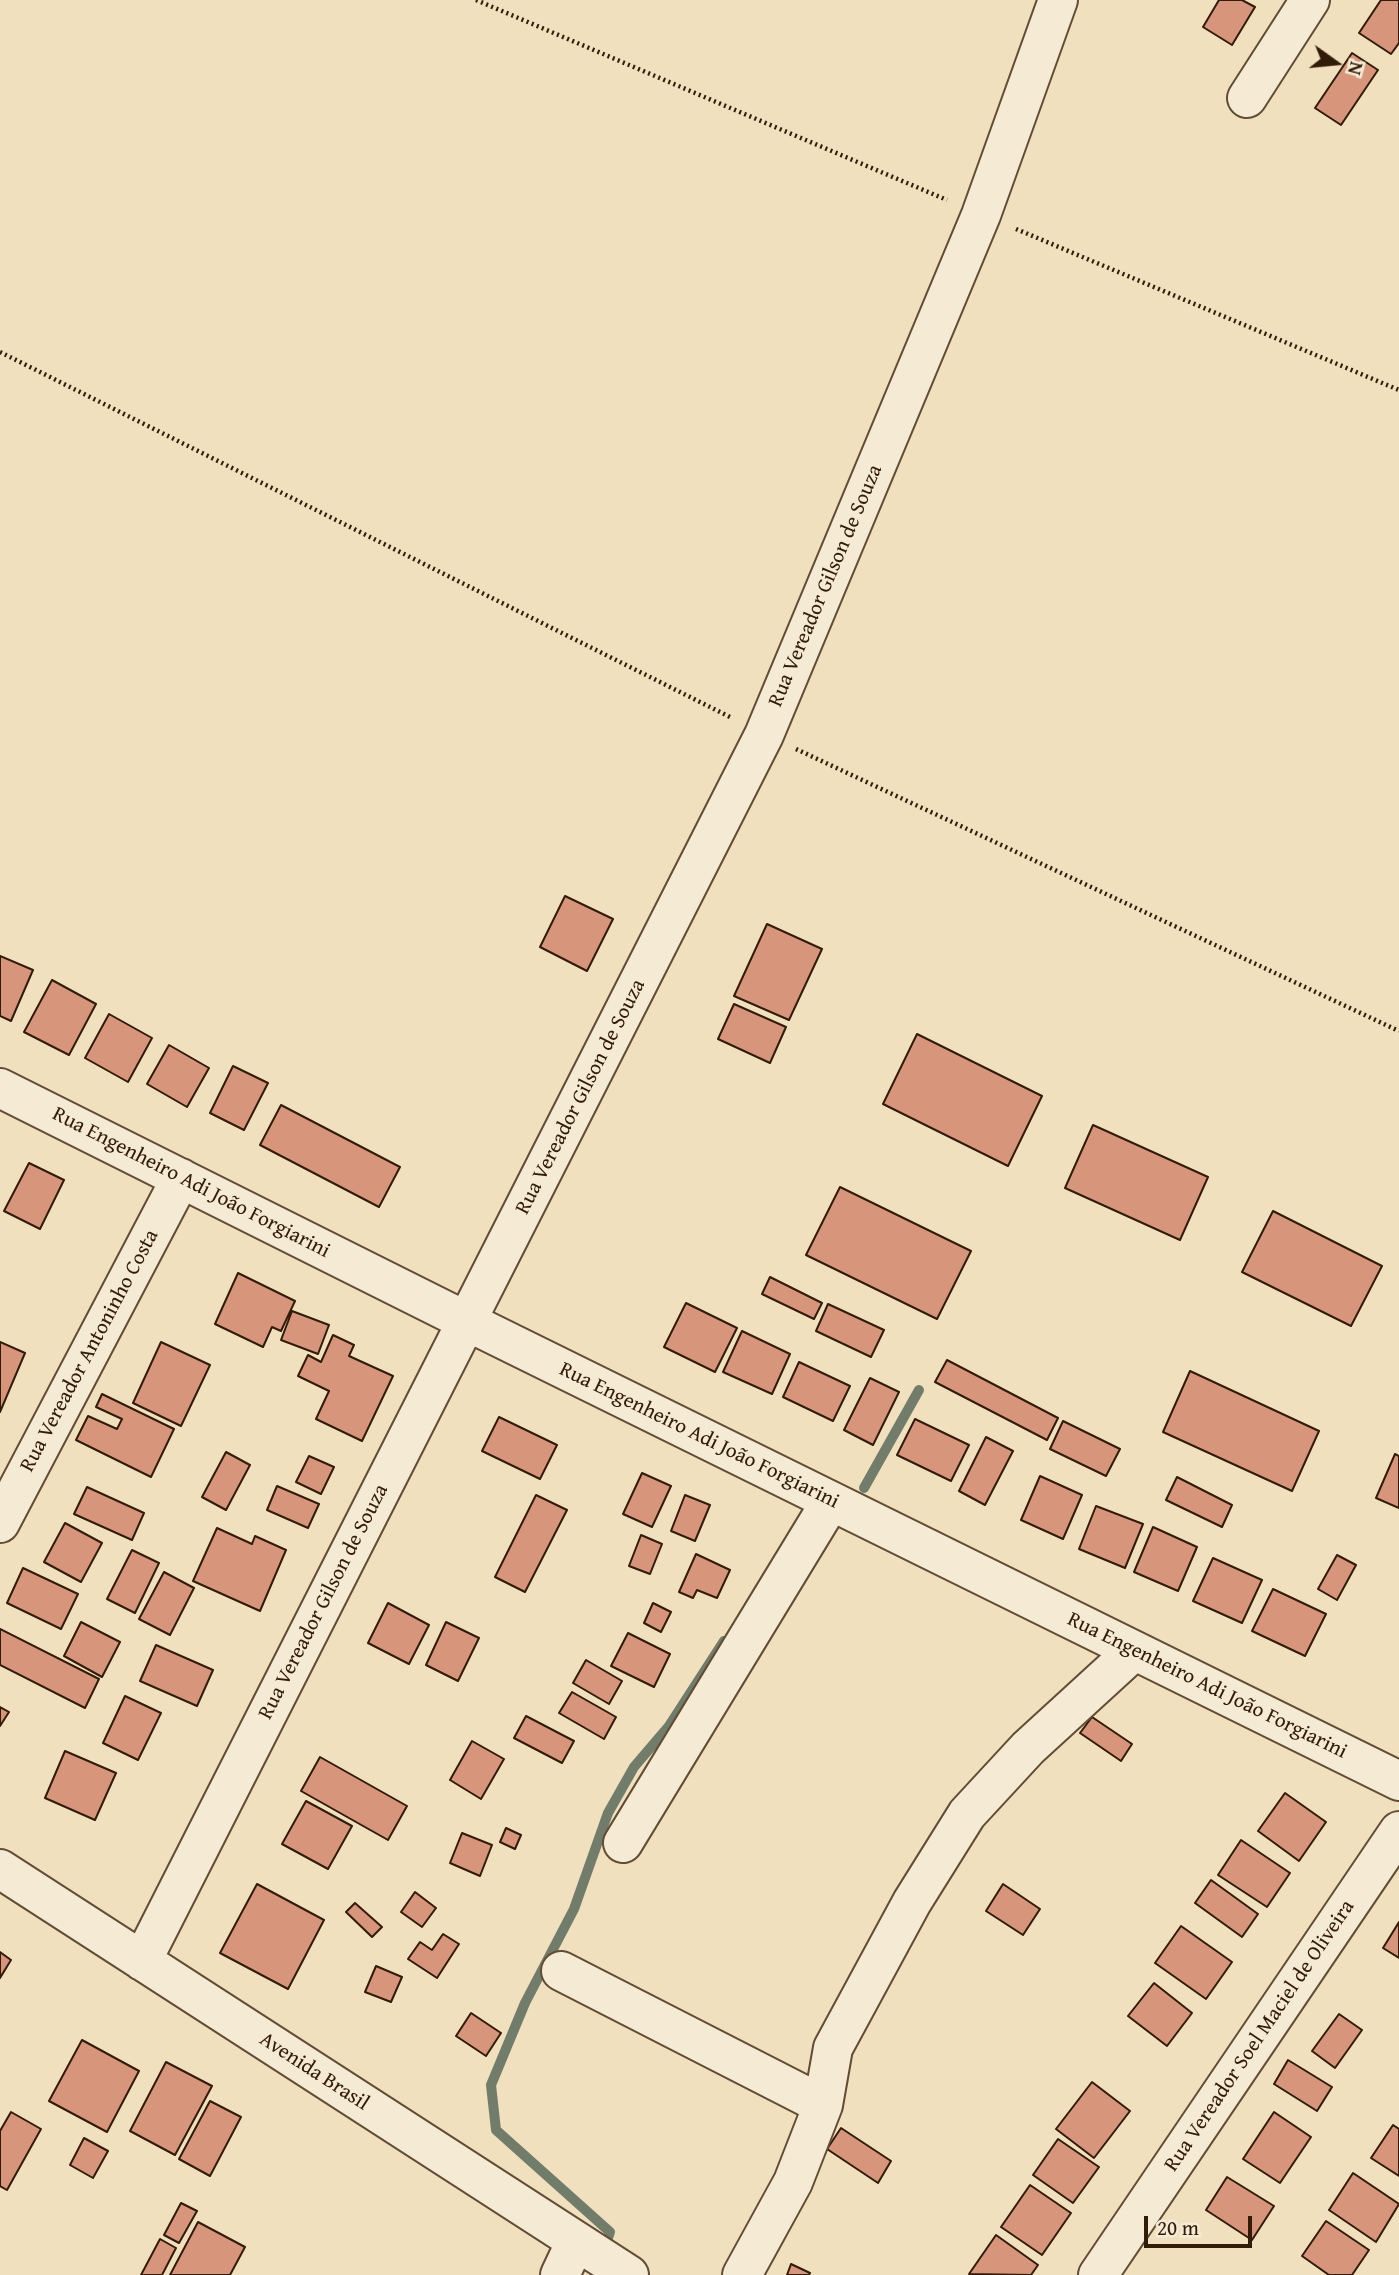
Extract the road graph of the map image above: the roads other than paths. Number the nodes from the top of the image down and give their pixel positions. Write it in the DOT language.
graph roads {
  1 [pos="1058,0"];
  2 [pos="1310,0"];
  3 [pos="1247,98"];
  4 [pos="0,1088"];
  5 [pos="181,1178"];
  6 [pos="466,1321"];
  7 [pos="831,1501"];
  8 [pos="0,1523"];
  9 [pos="1135,1651"];
  10 [pos="1399,1781"];
  11 [pos="1399,1831"];
  12 [pos="623,1843"];
  13 [pos="0,1869"];
  14 [pos="142,1961"];
  15 [pos="561,1971"];
  16 [pos="823,2105"];
  17 [pos="576,2241"];
  18 [pos="560,2275"];
  19 [pos="629,2275"];
  20 [pos="742,2275"];
  21 [pos="1098,2275"];
  1 -- 6 [label="street, Rua Vereador Gilson de Souza"];
  2 -- 3 [label="street"];
  4 -- 5 [label="street, Rua Engenheiro Adi João Forgiarini"];
  5 -- 6 [label="street, Rua Engenheiro Adi João Forgiarini"];
  5 -- 8 [label="street, Rua Vereador Antoninho Costa"];
  6 -- 7 [label="street, Rua Engenheiro Adi João Forgiarini"];
  6 -- 14 [label="street, Rua Vereador Gilson de Souza"];
  7 -- 9 [label="street, Rua Engenheiro Adi João Forgiarini"];
  7 -- 12 [label="street"];
  9 -- 10 [label="street, Rua Engenheiro Adi João Forgiarini"];
  9 -- 16 [label="street"];
  11 -- 21 [label="street, Rua Vereador Soel Maciel de Oliveira"];
  13 -- 14 [label="street, Avenida Brasil"];
  14 -- 17 [label="street, Avenida Brasil"];
  15 -- 16 [label="street"];
  16 -- 20 [label="street"];
  17 -- 18 [label="street"];
  17 -- 19 [label="street, Avenida Brasil"];
}
